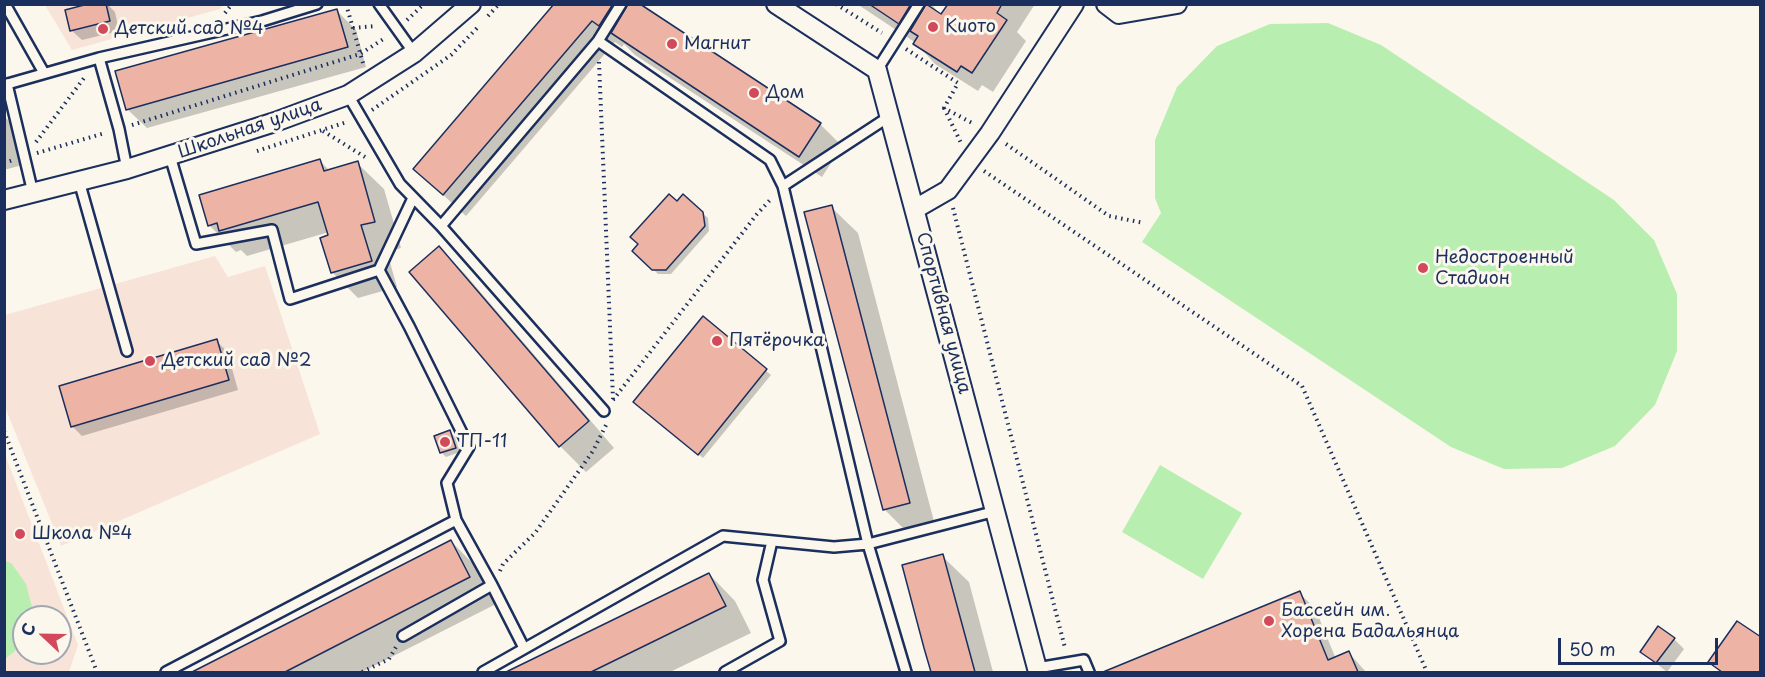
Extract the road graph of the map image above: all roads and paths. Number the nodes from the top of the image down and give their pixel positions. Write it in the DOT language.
graph roads {
  1 [pos="5,4"];
  2 [pos="317,4"];
  3 [pos="346,4"];
  4 [pos="379,4"];
  5 [pos="424,4"];
  6 [pos="471,4"];
  7 [pos="621,4"];
  8 [pos="776,4"];
  9 [pos="836,4"];
  10 [pos="919,4"];
  11 [pos="1074,4"];
  12 [pos="1106,4"];
  13 [pos="1177,4"];
  14 [pos="397,30"];
  15 [pos="598,41"];
  16 [pos="895,42"];
  17 [pos="414,53"];
  18 [pos="360,54"];
  19 [pos="99,58"];
  20 [pos="877,70"];
  21 [pos="44,74"];
  22 [pos="369,82"];
  23 [pos="6,84"];
  24 [pos="348,95"];
  25 [pos="377,107"];
  26 [pos="944,108"];
  27 [pos="890,116"];
  28 [pos="119,129"];
  29 [pos="322,131"];
  30 [pos="990,133"];
  31 [pos="170,156"];
  32 [pos="25,157"];
  33 [pos="969,160"];
  34 [pos="372,162"];
  35 [pos="4,163"];
  36 [pos="127,169"];
  37 [pos="79,181"];
  38 [pos="783,186"];
  39 [pos="948,190"];
  40 [pos="33,193"];
  41 [pos="412,198"];
  42 [pos="4,200"];
  43 [pos="915,209"];
  44 [pos="1144,223"];
  45 [pos="441,226"];
  46 [pos="379,270"];
  47 [pos="128,351"];
  48 [pos="613,400"];
  49 [pos="604,411"];
  50 [pos="4,431"];
  51 [pos="996,511"];
  52 [pos="456,520"];
  53 [pos="772,541"];
  54 [pos="868,544"];
  55 [pos="492,585"];
  56 [pos="402,636"];
  57 [pos="524,648"];
  58 [pos="1068,663"];
  59 [pos="1037,670"];
  60 [pos="97,672"];
  61 [pos="166,672"];
  62 [pos="362,672"];
  63 [pos="483,672"];
  64 [pos="724,672"];
  65 [pos="906,672"];
  66 [pos="1089,672"];
  67 [pos="1427,672"];
  1 -- 21 [label="lane"];
  2 -- 19 [label="lane"];
  3 -- 18 [label="path"];
  4 -- 14 [label="lane"];
  5 -- 14 [label="path"];
  6 -- 17 [label="street, Школьная улица"];
  7 -- 15 [label="lane"];
  8 -- 20 [label="street"];
  9 -- 16 [label="path"];
  10 -- 16 [label="lane"];
  11 -- 30 [label="street"];
  12 -- 13 [label="street"];
  14 -- 17 [label="lane"];
  14 -- 18 [label="path"];
  15 -- 38 [label="lane"];
  15 -- 45 [label="lane"];
  15 -- 48 [label="path"];
  16 -- 20 [label="lane"];
  16 -- 26 [label="path"];
  17 -- 22 [label="street, Школьная улица"];
  18 -- 22 [label="path"];
  18 -- 28 [label="path"];
  19 -- 21 [label="lane"];
  19 -- 28 [label="lane"];
  19 -- 32 [label="path"];
  20 -- 27 [label="street, Спортивная улица"];
  21 -- 23 [label="lane"];
  22 -- 24 [label="street, Школьная улица"];
  22 -- 25 [label="path"];
  23 -- 32 [label="lane"];
  24 -- 31 [label="street, Школьная улица"];
  24 -- 41 [label="lane"];
  26 -- 30 [label="path"];
  26 -- 33 [label="path"];
  27 -- 38 [label="lane"];
  27 -- 43 [label="street, Спортивная улица"];
  28 -- 32 [label="path"];
  28 -- 36 [label="lane"];
  29 -- 34 [label="path"];
  30 -- 33 [label="street"];
  30 -- 44 [label="path"];
  31 -- 36 [label="street, Школьная улица"];
  31 -- 46 [label="lane"];
  32 -- 35 [label="path"];
  32 -- 40 [label="lane"];
  33 -- 39 [label="street"];
  33 -- 67 [label="path"];
  36 -- 37 [label="street, Школьная улица"];
  37 -- 40 [label="street, Школьная улица"];
  37 -- 47 [label="lane"];
  38 -- 48 [label="path"];
  38 -- 54 [label="lane"];
  39 -- 43 [label="street"];
  39 -- 58 [label="path"];
  40 -- 42 [label="street, Школьная улица"];
  41 -- 45 [label="lane"];
  41 -- 46 [label="lane"];
  43 -- 51 [label="street, Спортивная улица"];
  45 -- 49 [label="lane"];
  46 -- 52 [label="lane"];
  48 -- 49 [label="path"];
  49 -- 55 [label="path"];
  50 -- 60 [label="path"];
  51 -- 54 [label="lane"];
  51 -- 59 [label="street, Спортивная улица"];
  52 -- 55 [label="lane"];
  52 -- 61 [label="lane"];
  53 -- 54 [label="lane"];
  53 -- 57 [label="lane"];
  53 -- 64 [label="lane"];
  54 -- 65 [label="lane"];
  55 -- 56 [label="lane"];
  55 -- 57 [label="lane"];
  56 -- 62 [label="path"];
  57 -- 63 [label="lane"];
  58 -- 59 [label="lane"];
  58 -- 66 [label="lane"];
}
